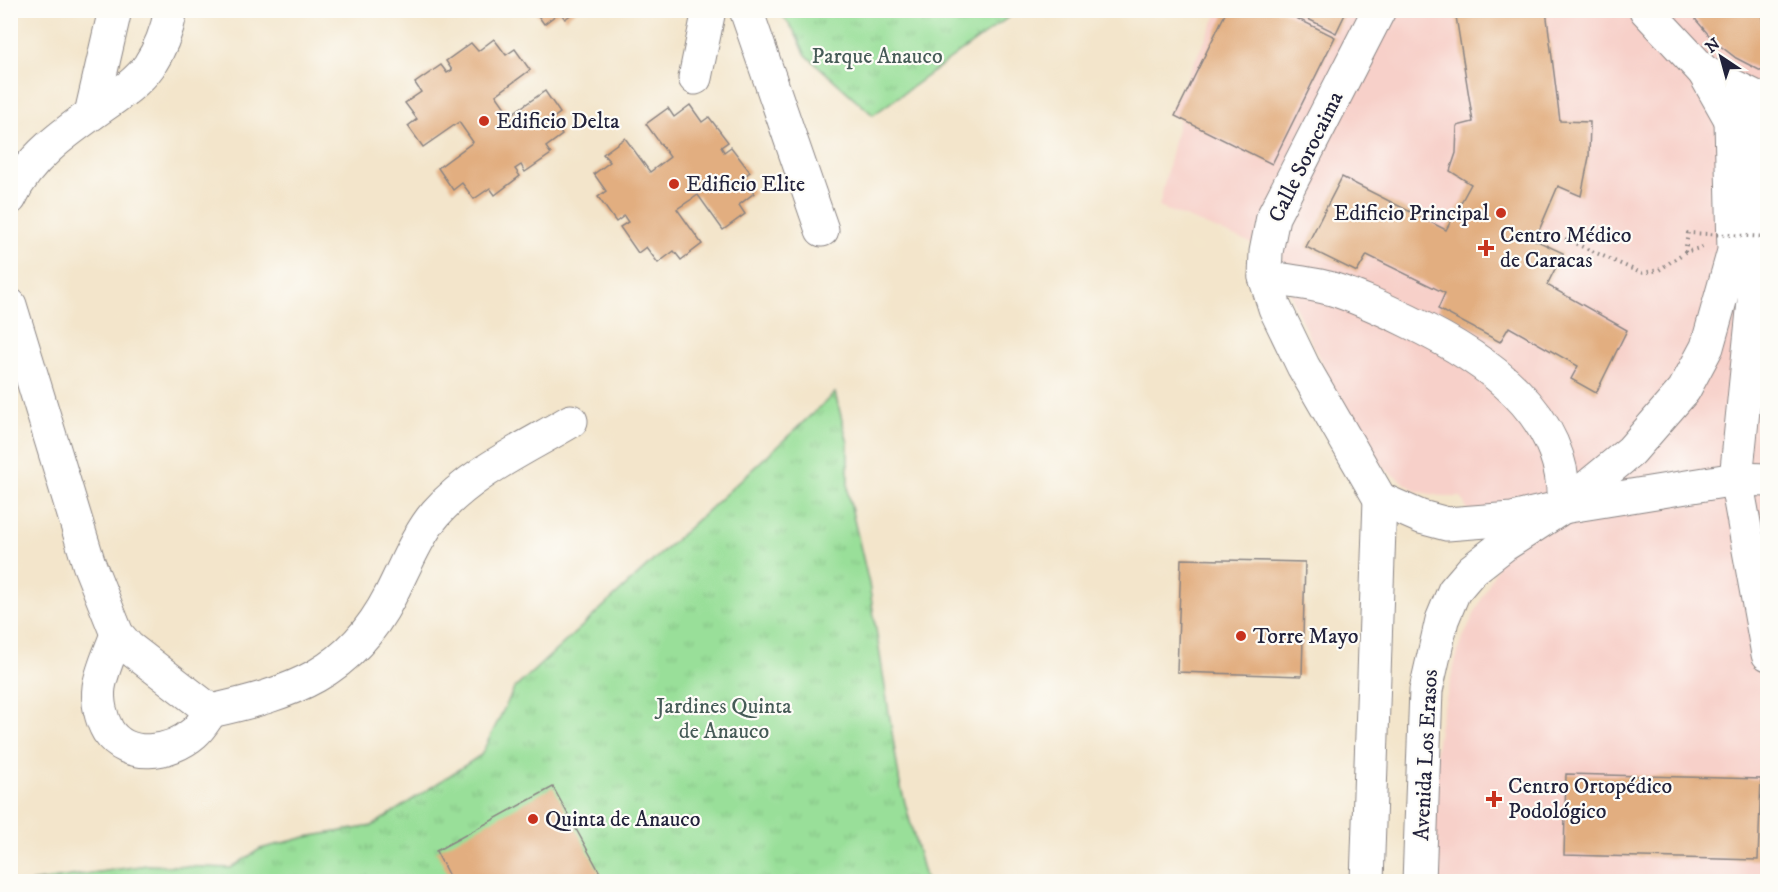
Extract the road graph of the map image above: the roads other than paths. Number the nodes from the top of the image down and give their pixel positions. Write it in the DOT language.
graph roads {
  1 [pos="115,10"];
  2 [pos="171,10"];
  3 [pos="709,10"];
  4 [pos="746,10"];
  5 [pos="1354,10"];
  6 [pos="1379,10"];
  7 [pos="1646,10"];
  8 [pos="1347,71"];
  9 [pos="695,78"];
  10 [pos="91,114"];
  11 [pos="1755,121"];
  12 [pos="10,198"];
  13 [pos="822,230"];
  14 [pos="1265,277"];
  15 [pos="10,305"];
  16 [pos="571,421"];
  17 [pos="1752,480"];
  18 [pos="1380,499"];
  19 [pos="1563,507"];
  20 [pos="117,634"];
  21 [pos="1767,654"];
  22 [pos="212,711"];
  23 [pos="1367,882"];
  24 [pos="1419,882"];
  1 -- 10 [label="street"];
  2 -- 10 [label="street"];
  3 -- 9 [label="street"];
  4 -- 13 [label="street"];
  5 -- 8 [label="street"];
  6 -- 8 [label="street, Calle Sorocaima"];
  7 -- 11 [label="street"];
  8 -- 14 [label="street, Calle Sorocaima"];
  10 -- 12 [label="street"];
  11 -- 17 [label="street"];
  11 -- 19 [label="street, Avenida Los Erasos"];
  14 -- 18 [label="street, Calle Sorocaima"];
  14 -- 19 [label="street"];
  15 -- 20 [label="street"];
  16 -- 22 [label="street"];
  17 -- 19 [label="street"];
  17 -- 21 [label="street"];
  18 -- 19 [label="street"];
  18 -- 23 [label="street"];
  19 -- 24 [label="street, Avenida Los Erasos"];
  20 -- 22 [label="street"];
  20 -- 22 [label="street"];
}
